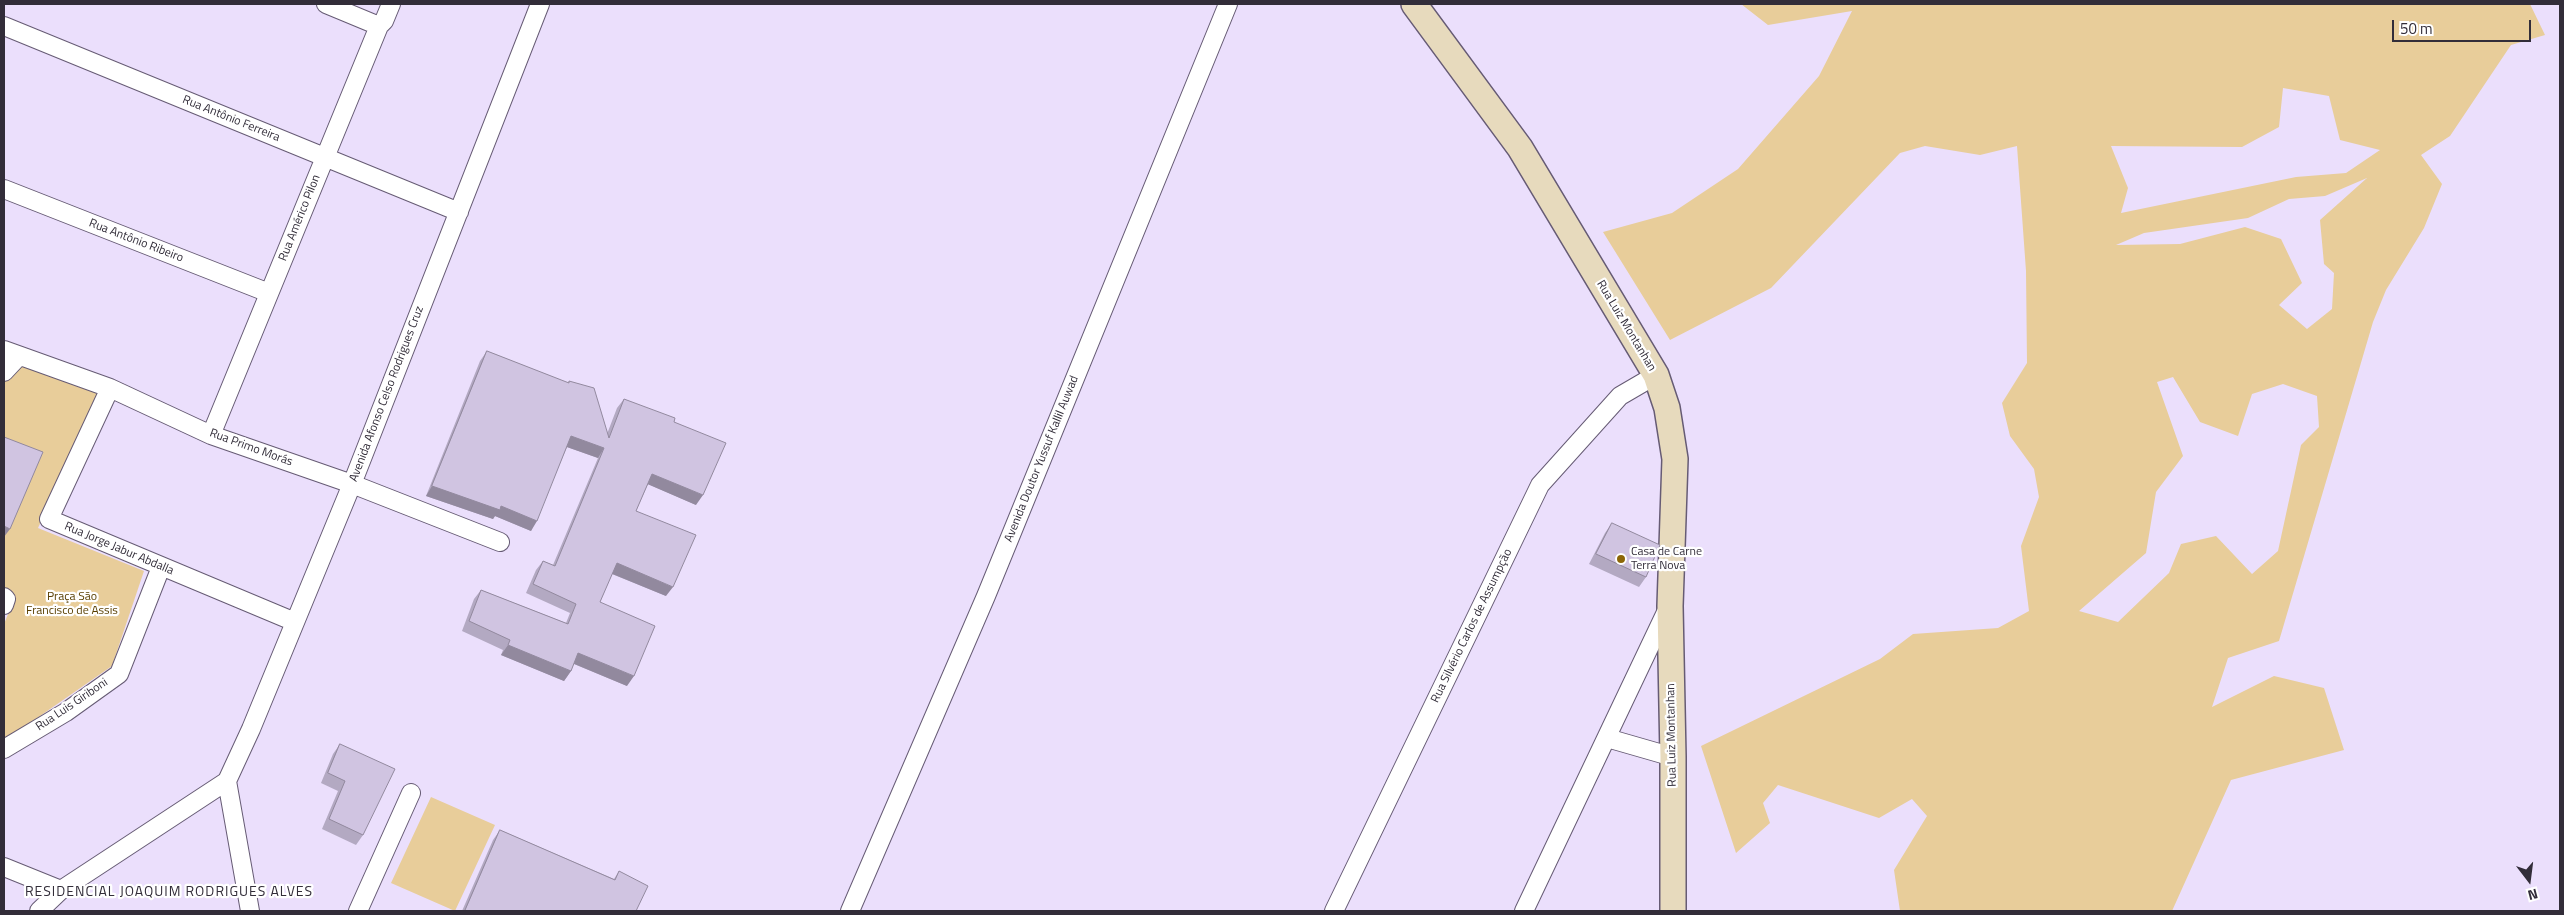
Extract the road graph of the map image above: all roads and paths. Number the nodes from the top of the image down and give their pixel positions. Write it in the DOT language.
graph roads {
  1 [pos="326,4"];
  2 [pos="391,4"];
  3 [pos="540,4"];
  4 [pos="1228,4"];
  5 [pos="1414,4"];
  6 [pos="4,26"];
  7 [pos="379,26"];
  8 [pos="325,158"];
  9 [pos="4,189"];
  10 [pos="458,212"];
  11 [pos="269,293"];
  12 [pos="12,353"];
  13 [pos="4,372"];
  14 [pos="1656,375"];
  15 [pos="110,388"];
  16 [pos="211,435"];
  17 [pos="352,484"];
  18 [pos="500,542"];
  19 [pos="161,567"];
  20 [pos="1670,606"];
  21 [pos="295,622"];
  22 [pos="1607,738"];
  23 [pos="4,749"];
  24 [pos="1673,757"];
  25 [pos="227,781"];
  26 [pos="411,793"];
  27 [pos="4,867"];
  28 [pos="61,890"];
  29 [pos="39,911"];
  30 [pos="250,911"];
  31 [pos="358,911"];
  32 [pos="850,911"];
  33 [pos="1334,911"];
  34 [pos="1524,911"];
  35 [pos="1673,911"];
  1 -- 7 [label="street"];
  2 -- 7 [label="street, Rua Américo Pilon"];
  3 -- 10 [label="street, Avenida Afonso Celso Rodrigues Cruz"];
  4 -- 32 [label="street, Avenida Doutor Yussuf Kallil Auwad"];
  5 -- 14 [label="street, Rua Luiz Montanhan"];
  6 -- 8 [label="street, Rua Antônio Ferreira"];
  7 -- 8 [label="street, Rua Américo Pilon"];
  8 -- 10 [label="street, Rua Antônio Ferreira"];
  8 -- 11 [label="street, Rua Américo Pilon"];
  9 -- 11 [label="street, Rua Antônio Ribeiro"];
  10 -- 17 [label="street, Avenida Afonso Celso Rodrigues Cruz"];
  11 -- 16 [label="street, Rua Américo Pilon"];
  12 -- 13 [label="street"];
  12 -- 15 [label="street, Rua Primo Morás"];
  14 -- 20 [label="street, Rua Luiz Montanhan"];
  14 -- 33 [label="street, Rua Silvério Carlos de Assumpção"];
  15 -- 16 [label="street, Rua Primo Morás"];
  15 -- 19 [label="street, Rua Jorge Jabur Abdalla"];
  16 -- 17 [label="street, Rua Primo Morás"];
  17 -- 18 [label="street, Rua Primo Morás"];
  17 -- 21 [label="street, Avenida Afonso Celso Rodrigues Cruz"];
  19 -- 21 [label="street, Rua Jorge Jabur Abdalla"];
  19 -- 23 [label="street, Rua Luis Giriboni"];
  20 -- 22 [label="street"];
  20 -- 24 [label="street, Rua Luiz Montanhan"];
  21 -- 25 [label="street, Avenida Afonso Celso Rodrigues Cruz"];
  22 -- 24 [label="street"];
  22 -- 34 [label="street"];
  24 -- 35 [label="street, Rua Luiz Montanhan"];
  25 -- 28 [label="street"];
  25 -- 30 [label="street"];
  26 -- 31 [label="street"];
  27 -- 28 [label="street"];
  28 -- 29 [label="street"];
}
